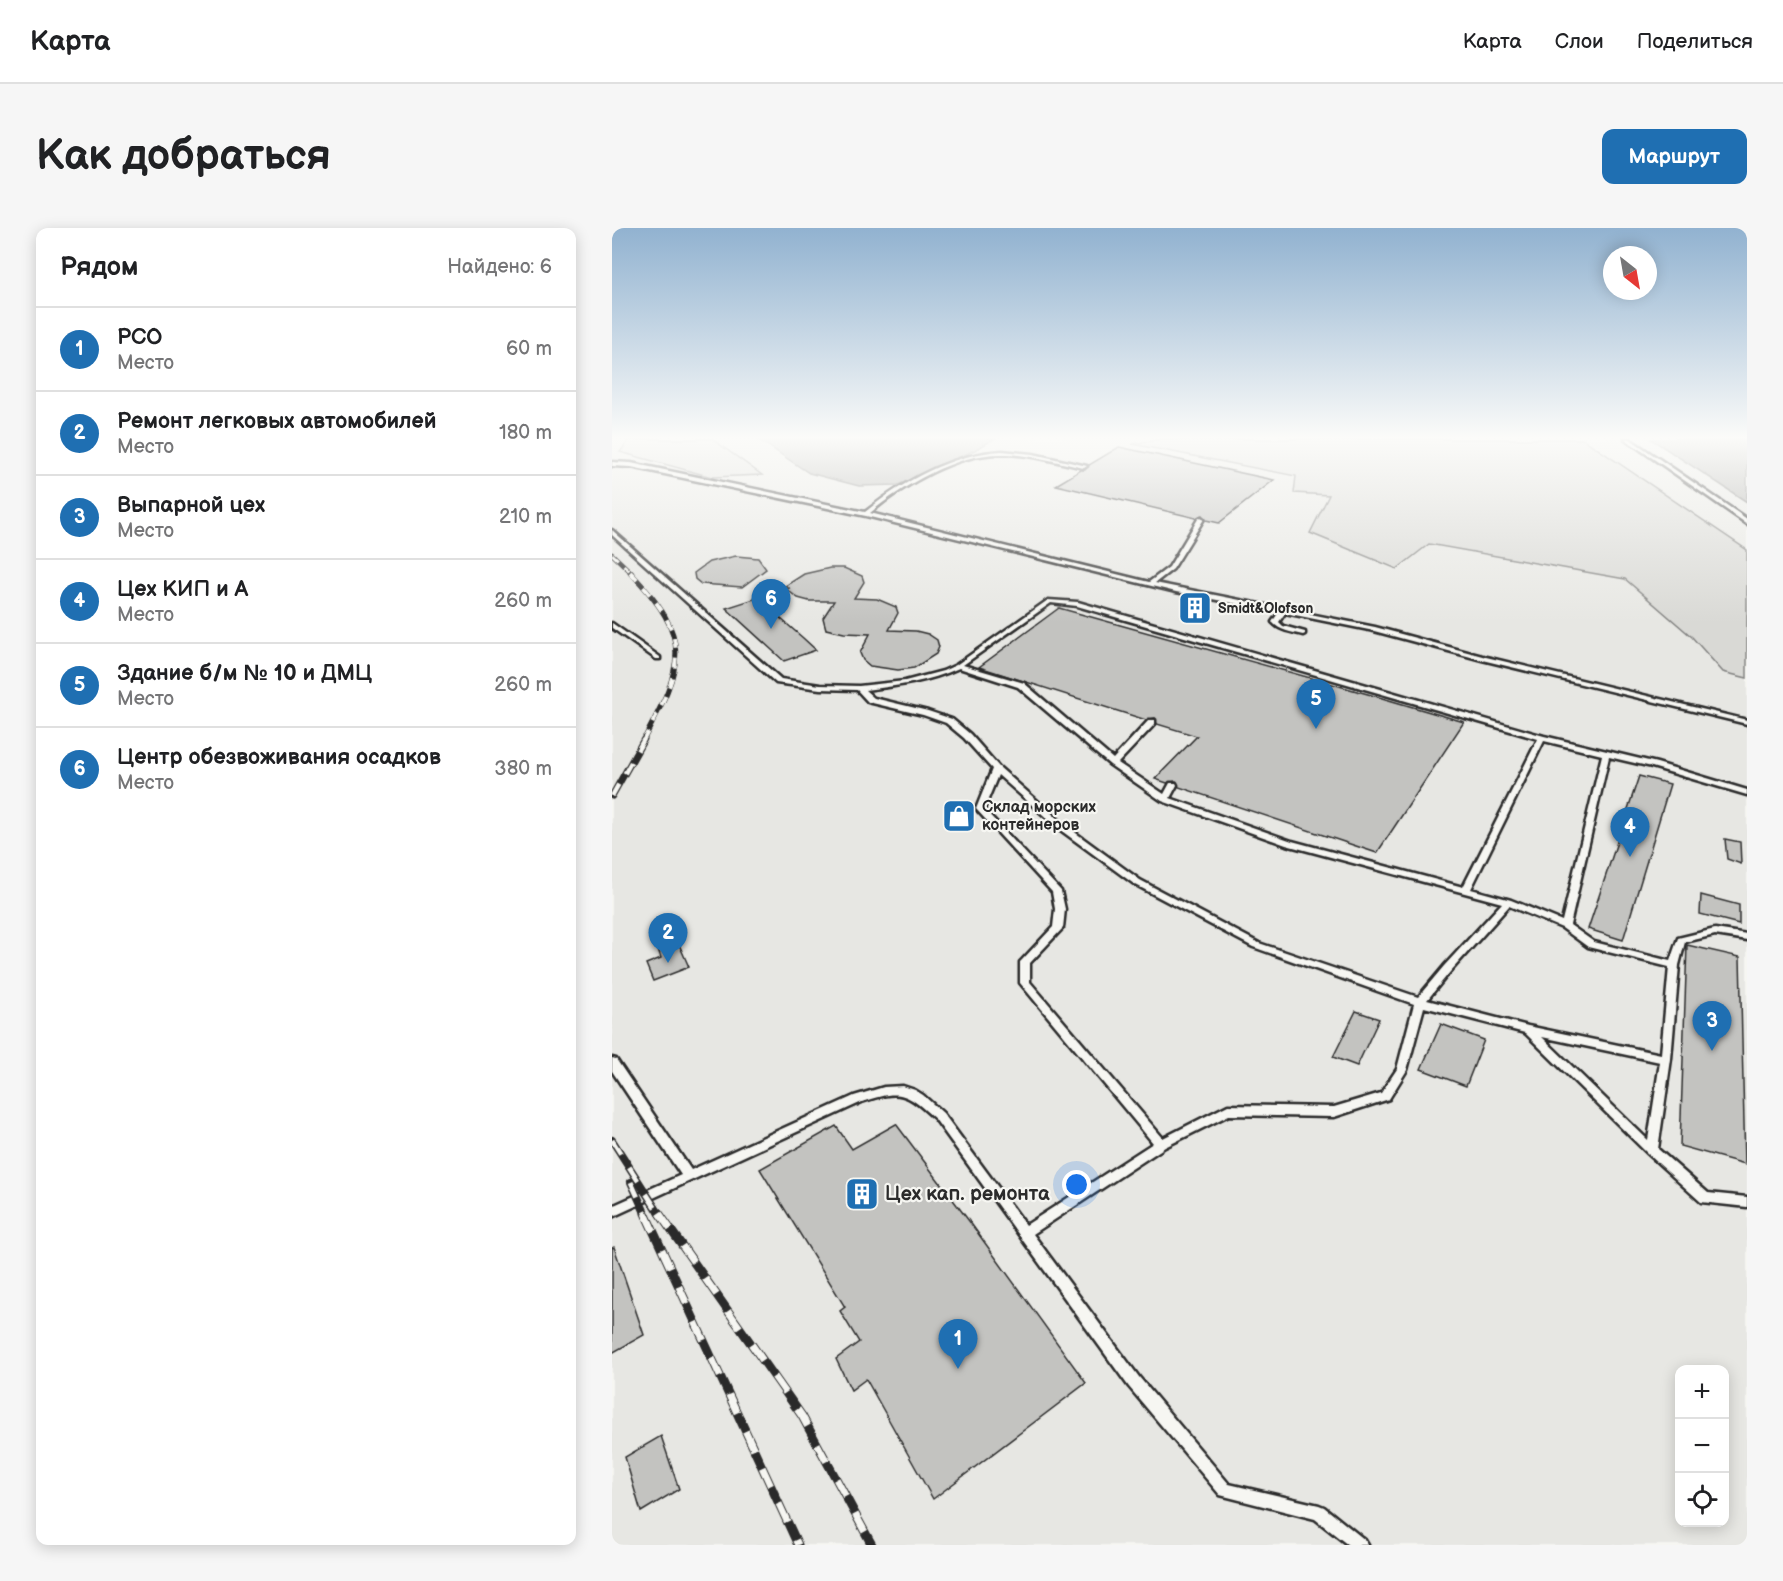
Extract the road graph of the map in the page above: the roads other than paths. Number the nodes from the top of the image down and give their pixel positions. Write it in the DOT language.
graph roads {
  1 [pos="801,500"];
  2 [pos="881,500"];
  3 [pos="1716,500"];
  4 [pos="866,514"];
  5 [pos="1201,519"];
  6 [pos="1747,522"];
  7 [pos="612,532"];
  8 [pos="1151,583"];
  9 [pos="1283,611"];
  10 [pos="612,625"];
  11 [pos="1303,633"];
  12 [pos="658,658"];
  13 [pos="958,666"];
  14 [pos="859,688"];
  15 [pos="1152,722"];
  16 [pos="1747,722"];
  17 [pos="1542,738"];
  18 [pos="1606,753"];
  19 [pos="1113,764"];
  20 [pos="996,770"];
  21 [pos="1173,785"];
  22 [pos="1747,793"];
  23 [pos="1165,799"];
  24 [pos="1466,891"];
  25 [pos="1508,902"];
  26 [pos="1565,926"];
  27 [pos="1747,937"];
  28 [pos="1674,965"];
  29 [pos="1420,1002"];
  30 [pos="1528,1030"];
  31 [pos="1666,1059"];
  32 [pos="612,1062"];
  33 [pos="1161,1144"];
  34 [pos="1652,1151"];
  35 [pos="689,1177"];
  36 [pos="1747,1202"];
  37 [pos="612,1212"];
  38 [pos="1025,1232"];
  39 [pos="1360,1545"];
  1 -- 4 [label="lane"];
  2 -- 4 [label="lane"];
  3 -- 6 [label="lane"];
  4 -- 8 [label="lane"];
  5 -- 8 [label="lane"];
  7 -- 14 [label="lane"];
  8 -- 9 [label="lane"];
  9 -- 11 [label="lane"];
  9 -- 16 [label="lane"];
  10 -- 12 [label="lane"];
  13 -- 14 [label="lane"];
  13 -- 17 [label="lane"];
  13 -- 19 [label="lane"];
  14 -- 20 [label="lane"];
  15 -- 19 [label="lane"];
  17 -- 18 [label="lane"];
  17 -- 24 [label="lane"];
  18 -- 22 [label="lane"];
  18 -- 26 [label="lane"];
  19 -- 23 [label="lane"];
  20 -- 29 [label="lane"];
  20 -- 33 [label="lane"];
  21 -- 23 [label="lane"];
  23 -- 24 [label="lane"];
  24 -- 25 [label="lane"];
  25 -- 26 [label="lane"];
  25 -- 29 [label="lane"];
  26 -- 28 [label="lane"];
  27 -- 28 [label="lane"];
  28 -- 31 [label="lane"];
  29 -- 30 [label="lane"];
  29 -- 33 [label="lane"];
  30 -- 31 [label="lane"];
  30 -- 34 [label="lane"];
  31 -- 34 [label="lane"];
  32 -- 35 [label="lane"];
  33 -- 38 [label="lane"];
  34 -- 36 [label="lane"];
  35 -- 37 [label="lane"];
  35 -- 38 [label="lane"];
  38 -- 39 [label="lane"];
}
